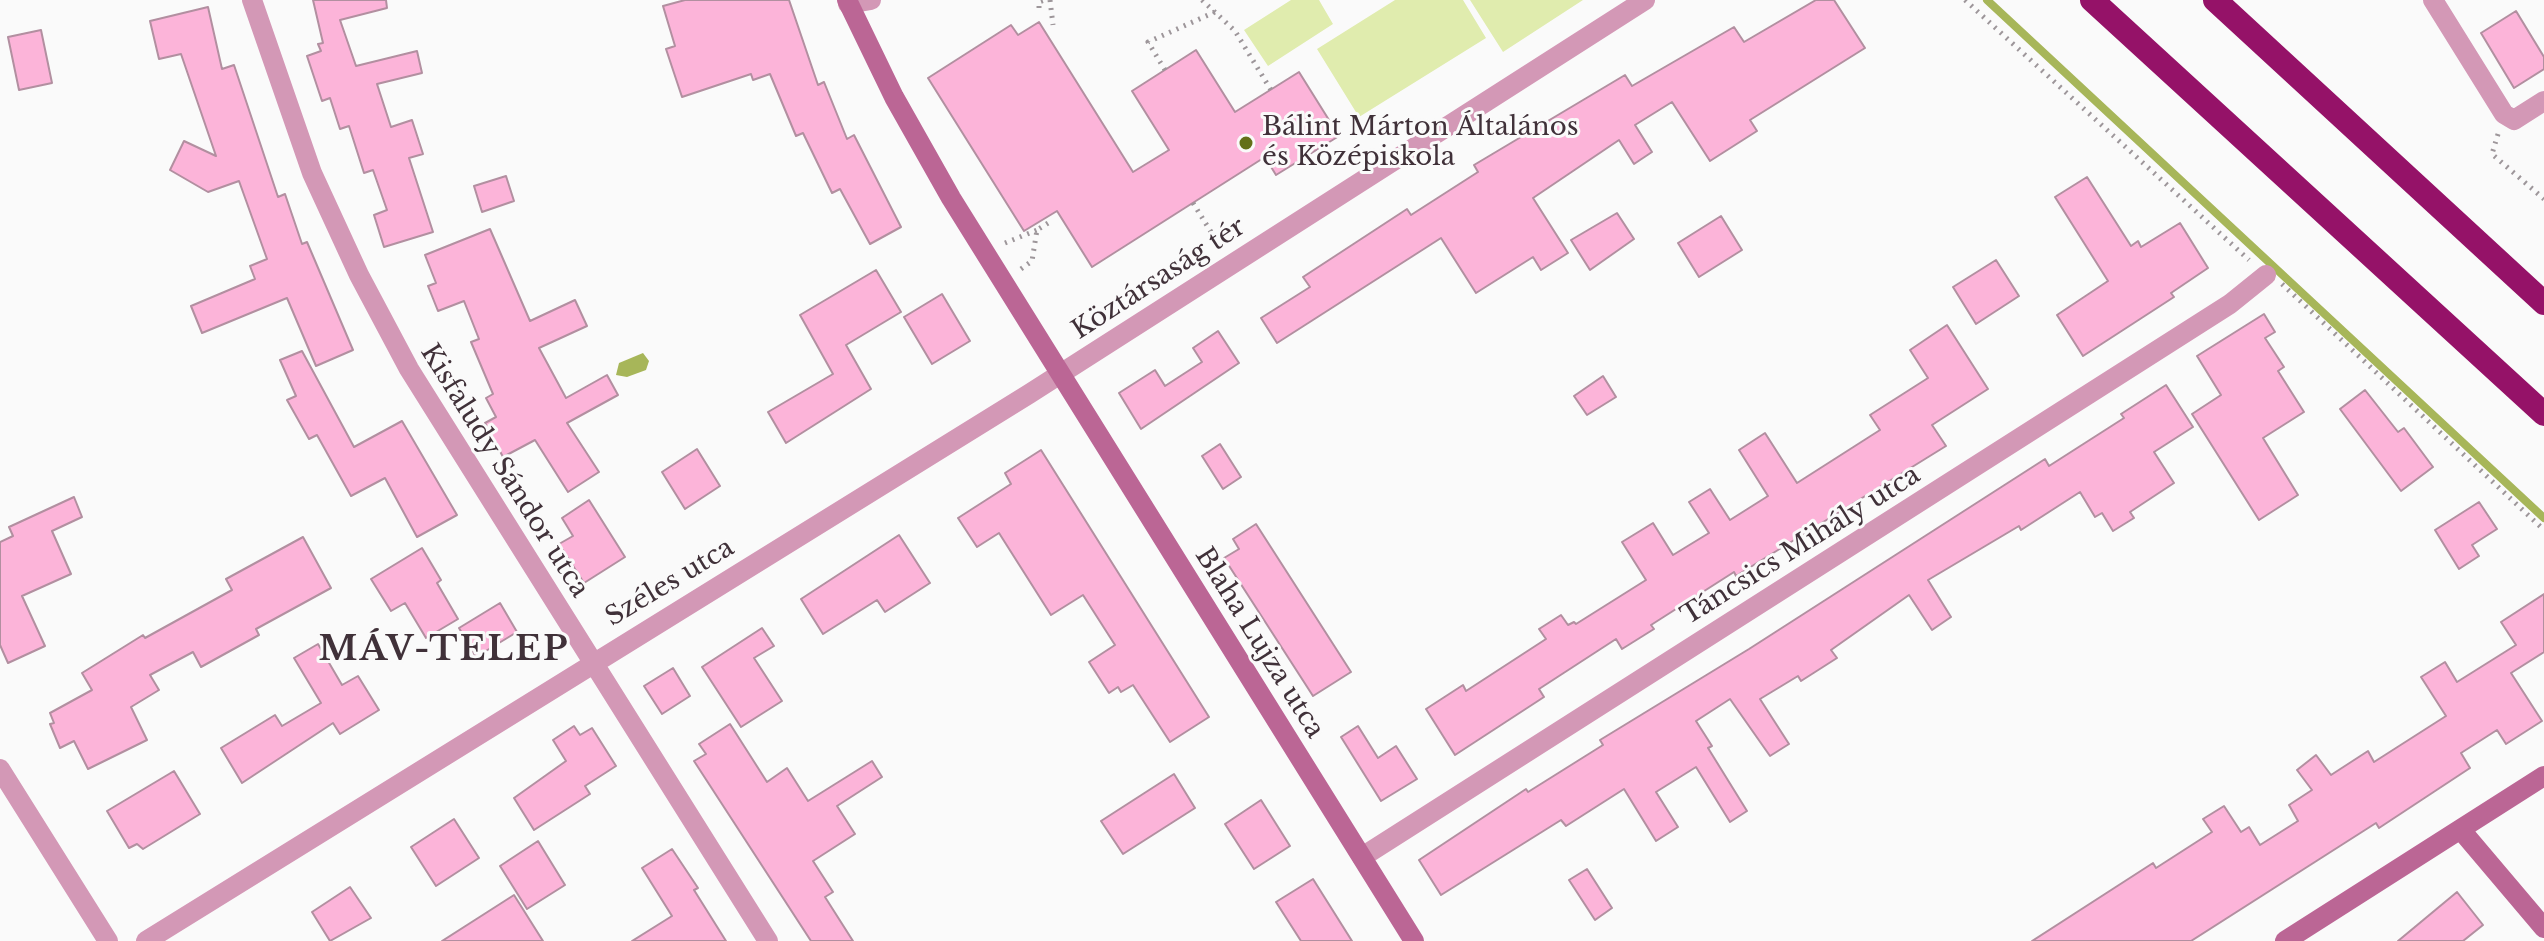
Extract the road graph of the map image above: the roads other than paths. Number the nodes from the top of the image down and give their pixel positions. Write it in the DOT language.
graph roads {
  1 [pos="252,0"];
  2 [pos="871,0"];
  3 [pos="1645,0"];
  4 [pos="2092,0"];
  5 [pos="2215,0"];
  6 [pos="2433,0"];
  7 [pos="848,2"];
  8 [pos="2544,101"];
  9 [pos="2266,275"];
  10 [pos="2544,303"];
  11 [pos="1060,373"];
  12 [pos="2544,414"];
  13 [pos="591,662"];
  14 [pos="0,769"];
  15 [pos="2544,776"];
  16 [pos="2461,830"];
  17 [pos="1362,857"];
  18 [pos="2544,928"];
  19 [pos="108,941"];
  20 [pos="146,941"];
  21 [pos="768,941"];
  22 [pos="1414,941"];
  23 [pos="2285,941"];
  1 -- 13 [label="street, Kisfaludy Sándor utca"];
  2 -- 7 [label="street, Köztársaság tér"];
  3 -- 11 [label="street, Köztársaság tér"];
  4 -- 12 [label="highway"];
  5 -- 10 [label="highway"];
  6 -- 8 [label="street"];
  7 -- 11 [label="street, Köztársaság tér"];
  9 -- 17 [label="street, Táncsics Mihály utca"];
  11 -- 13 [label="street, Széles utca"];
  11 -- 17 [label="street, Blaha Lujza utca"];
  13 -- 20 [label="street, Széles utca"];
  13 -- 21 [label="street, Kisfaludy Sándor utca"];
  14 -- 19 [label="street"];
  15 -- 16 [label="street"];
  16 -- 18 [label="street"];
  16 -- 23 [label="street"];
  17 -- 22 [label="street, Blaha Lujza utca"];
}
